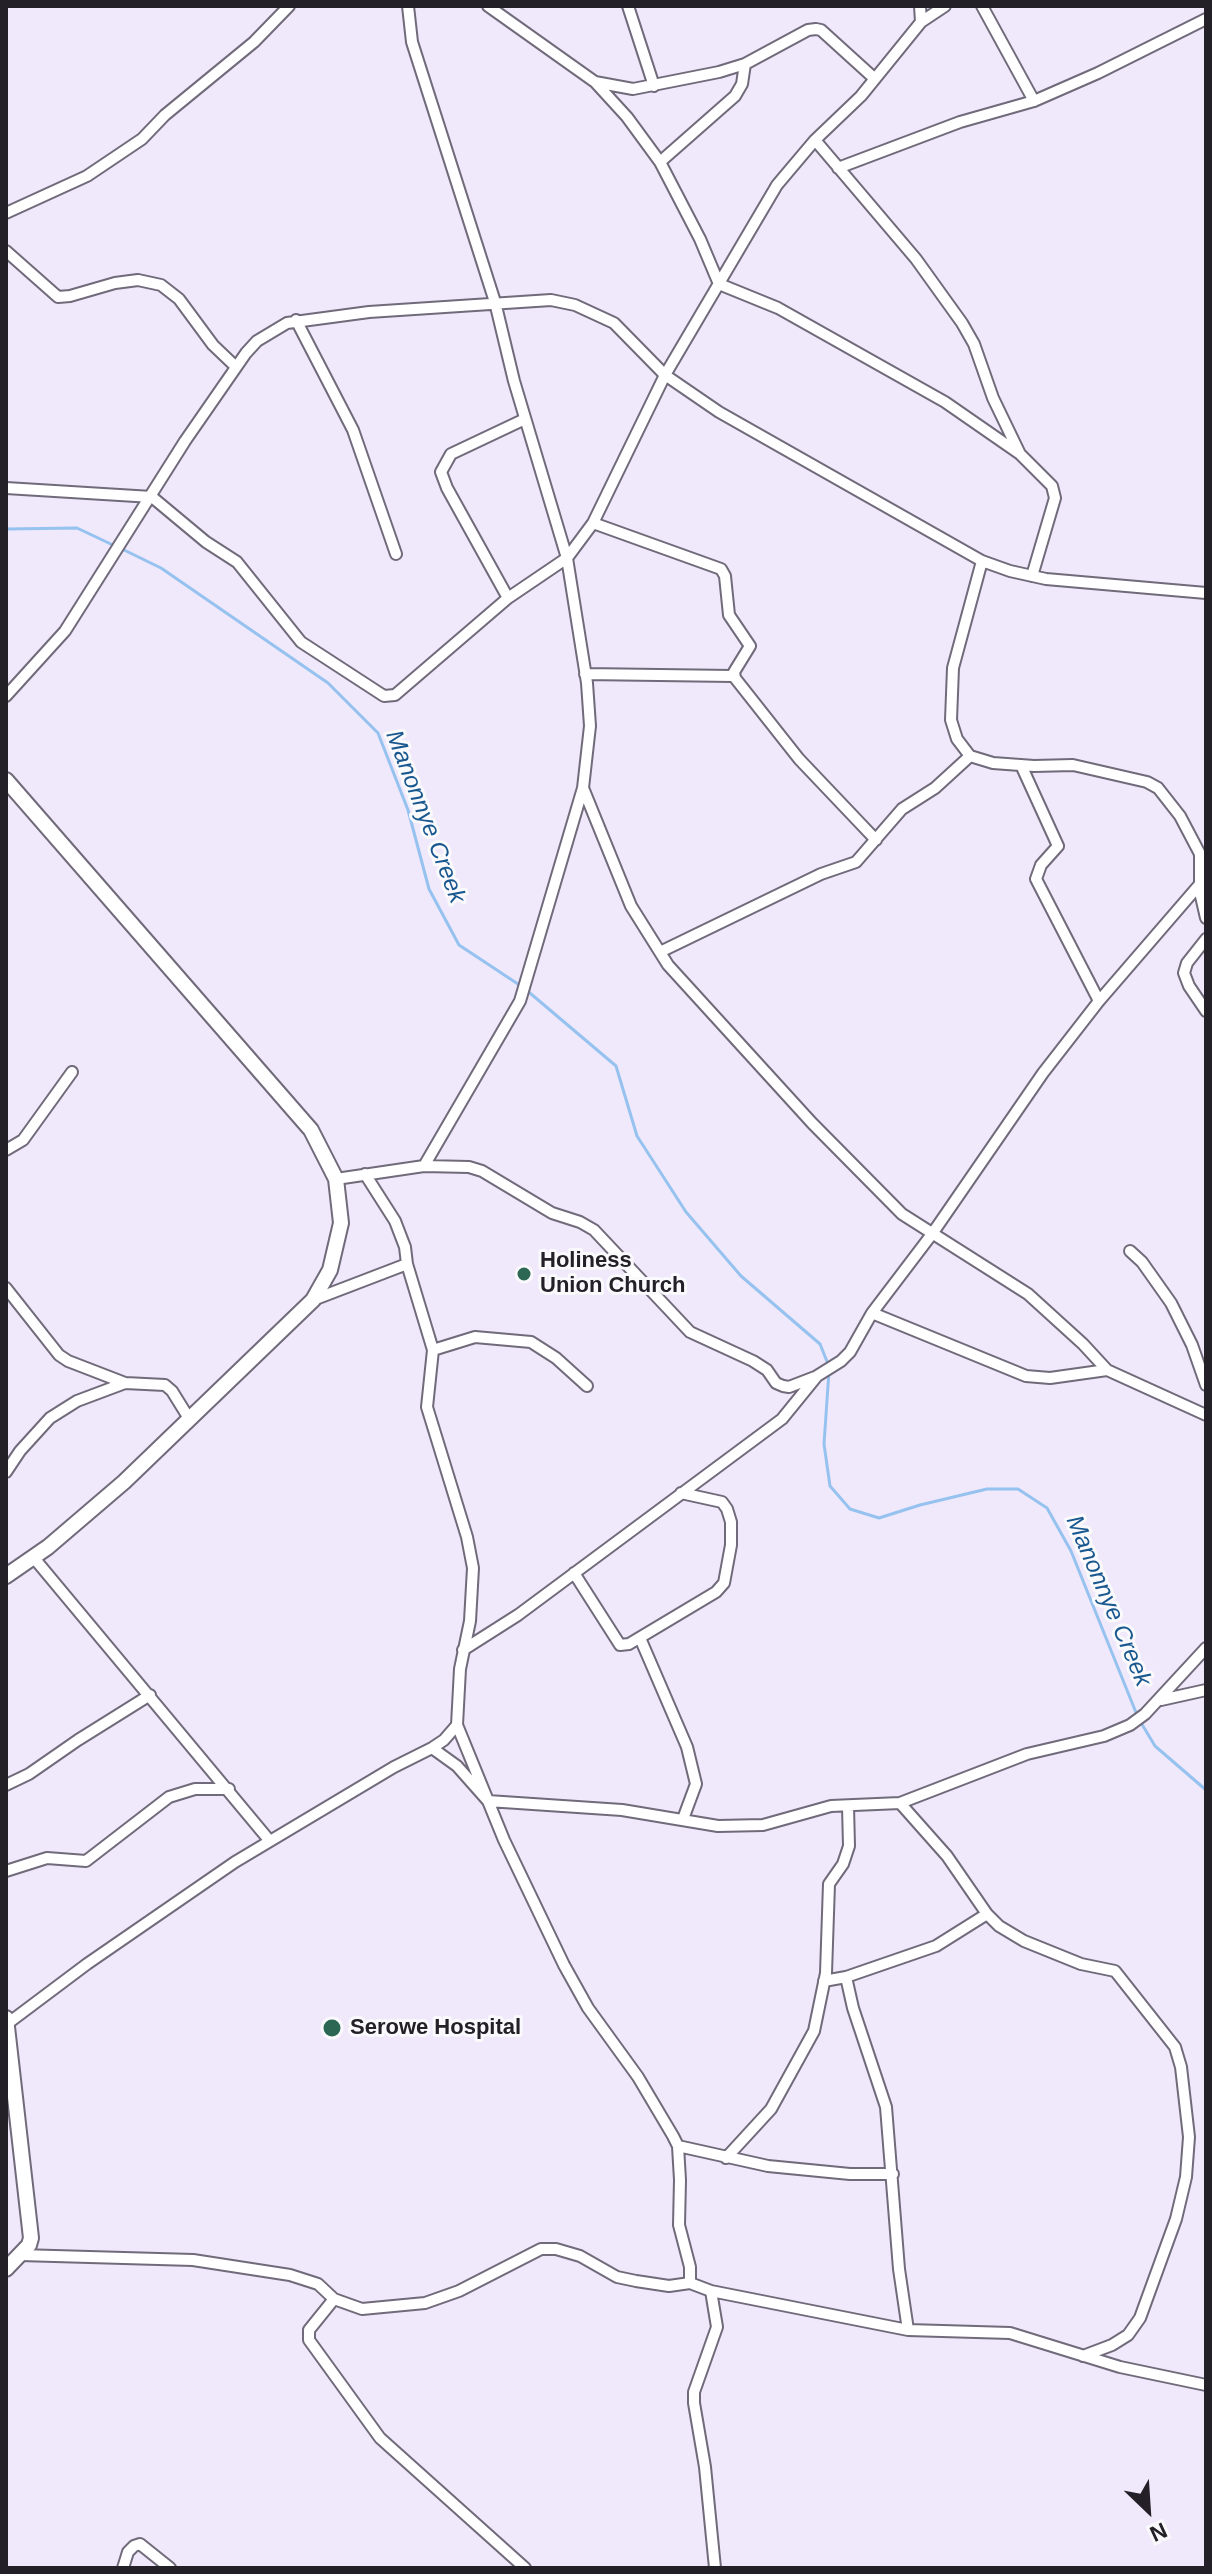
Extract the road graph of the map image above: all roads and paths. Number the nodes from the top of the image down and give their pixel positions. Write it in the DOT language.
graph roads {
  1 [pos="289,6"];
  2 [pos="408,6"];
  3 [pos="488,6"];
  4 [pos="628,6"];
  5 [pos="920,6"];
  6 [pos="945,6"];
  7 [pos="982,6"];
  8 [pos="1206,19"];
  9 [pos="921,22"];
  10 [pos="745,64"];
  11 [pos="875,79"];
  12 [pos="595,82"];
  13 [pos="654,86"];
  14 [pos="1034,101"];
  15 [pos="815,140"];
  16 [pos="660,162"];
  17 [pos="838,168"];
  18 [pos="6,213"];
  19 [pos="6,251"];
  20 [pos="719,284"];
  21 [pos="495,302"];
  22 [pos="296,320"];
  23 [pos="235,366"];
  24 [pos="665,375"];
  25 [pos="525,419"];
  26 [pos="1020,454"];
  27 [pos="6,488"];
  28 [pos="152,497"];
  29 [pos="593,523"];
  30 [pos="396,554"];
  31 [pos="567,558"];
  32 [pos="982,561"];
  33 [pos="1032,576"];
  34 [pos="1206,593"];
  35 [pos="508,598"];
  36 [pos="585,674"];
  37 [pos="733,676"];
  38 [pos="6,696"];
  39 [pos="970,756"];
  40 [pos="1021,765"];
  41 [pos="6,780"];
  42 [pos="583,788"];
  43 [pos="876,840"];
  44 [pos="1200,884"];
  45 [pos="1206,918"];
  46 [pos="1206,939"];
  47 [pos="660,952"];
  48 [pos="1099,1001"];
  49 [pos="1206,1011"];
  50 [pos="72,1072"];
  51 [pos="6,1150"];
  52 [pos="424,1166"];
  53 [pos="365,1174"];
  54 [pos="336,1179"];
  55 [pos="932,1234"];
  56 [pos="1130,1251"];
  57 [pos="407,1264"];
  58 [pos="6,1288"];
  59 [pos="313,1300"];
  60 [pos="872,1313"];
  61 [pos="433,1350"];
  62 [pos="1107,1370"];
  63 [pos="817,1376"];
  64 [pos="125,1383"];
  65 [pos="1206,1385"];
  66 [pos="587,1386"];
  67 [pos="1206,1415"];
  68 [pos="190,1420"];
  69 [pos="6,1472"];
  70 [pos="681,1493"];
  71 [pos="34,1558"];
  72 [pos="574,1573"];
  73 [pos="6,1576"];
  74 [pos="640,1638"];
  75 [pos="1206,1648"];
  76 [pos="463,1650"];
  77 [pos="1206,1690"];
  78 [pos="150,1695"];
  79 [pos="1159,1701"];
  80 [pos="457,1725"];
  81 [pos="432,1748"];
  82 [pos="6,1785"];
  83 [pos="229,1789"];
  84 [pos="488,1801"];
  85 [pos="900,1803"];
  86 [pos="848,1806"];
  87 [pos="683,1819"];
  88 [pos="269,1840"];
  89 [pos="6,1871"];
  90 [pos="987,1914"];
  91 [pos="846,1977"];
  92 [pos="824,1981"];
  93 [pos="6,2021"];
  94 [pos="678,2146"];
  95 [pos="726,2158"];
  96 [pos="893,2174"];
  97 [pos="20,2255"];
  98 [pos="6,2269"];
  99 [pos="690,2283"];
  100 [pos="711,2291"];
  101 [pos="334,2299"];
  102 [pos="908,2330"];
  103 [pos="1083,2356"];
  104 [pos="1206,2385"];
  105 [pos="123,2568"];
  106 [pos="170,2568"];
  107 [pos="525,2568"];
  108 [pos="715,2568"];
  1 -- 18 [label="street"];
  2 -- 21 [label="street"];
  3 -- 12 [label="street"];
  4 -- 13 [label="street"];
  5 -- 9 [label="street"];
  6 -- 9 [label="street"];
  7 -- 14 [label="street"];
  8 -- 14 [label="street"];
  9 -- 11 [label="street"];
  10 -- 11 [label="street"];
  10 -- 13 [label="street"];
  10 -- 16 [label="street"];
  11 -- 15 [label="street"];
  12 -- 13 [label="street"];
  12 -- 16 [label="street"];
  14 -- 17 [label="street"];
  15 -- 17 [label="street"];
  15 -- 20 [label="street"];
  16 -- 20 [label="street"];
  17 -- 26 [label="street"];
  19 -- 23 [label="street"];
  20 -- 24 [label="street"];
  20 -- 26 [label="street"];
  21 -- 22 [label="street"];
  21 -- 24 [label="street"];
  21 -- 25 [label="street"];
  22 -- 23 [label="street"];
  22 -- 30 [label="street"];
  23 -- 28 [label="street"];
  24 -- 29 [label="street"];
  24 -- 32 [label="street"];
  25 -- 31 [label="street"];
  25 -- 35 [label="street"];
  26 -- 33 [label="street"];
  27 -- 28 [label="street"];
  28 -- 35 [label="street"];
  28 -- 38 [label="street"];
  29 -- 31 [label="street"];
  29 -- 37 [label="street"];
  31 -- 35 [label="street"];
  31 -- 36 [label="street"];
  32 -- 33 [label="street"];
  32 -- 39 [label="street"];
  33 -- 34 [label="street"];
  36 -- 37 [label="street"];
  36 -- 42 [label="street"];
  37 -- 43 [label="street"];
  39 -- 40 [label="street"];
  39 -- 43 [label="street"];
  40 -- 44 [label="street"];
  40 -- 48 [label="street"];
  41 -- 54 [label="street"];
  42 -- 47 [label="street"];
  42 -- 52 [label="street"];
  43 -- 47 [label="street"];
  44 -- 45 [label="street"];
  44 -- 48 [label="street"];
  46 -- 49 [label="street"];
  47 -- 55 [label="street"];
  48 -- 55 [label="street"];
  50 -- 51 [label="street"];
  52 -- 53 [label="street"];
  52 -- 63 [label="street"];
  53 -- 54 [label="street"];
  53 -- 57 [label="street"];
  54 -- 59 [label="street"];
  55 -- 60 [label="street"];
  55 -- 62 [label="street"];
  56 -- 65 [label="street"];
  57 -- 59 [label="street"];
  57 -- 61 [label="street"];
  58 -- 64 [label="street"];
  59 -- 68 [label="street"];
  60 -- 62 [label="street"];
  60 -- 63 [label="street"];
  61 -- 66 [label="street"];
  61 -- 76 [label="street"];
  62 -- 67 [label="street"];
  63 -- 70 [label="street"];
  64 -- 68 [label="street"];
  64 -- 69 [label="street"];
  68 -- 71 [label="street"];
  70 -- 72 [label="street"];
  70 -- 74 [label="street"];
  71 -- 73 [label="street"];
  71 -- 78 [label="street"];
  72 -- 74 [label="street"];
  72 -- 76 [label="street"];
  74 -- 87 [label="street"];
  75 -- 79 [label="street"];
  76 -- 80 [label="street"];
  77 -- 79 [label="street"];
  78 -- 82 [label="street"];
  78 -- 83 [label="street"];
  79 -- 85 [label="street"];
  80 -- 81 [label="street"];
  80 -- 84 [label="street"];
  81 -- 84 [label="street"];
  81 -- 88 [label="street"];
  83 -- 88 [label="street"];
  83 -- 89 [label="street"];
  84 -- 87 [label="street"];
  84 -- 94 [label="street"];
  85 -- 86 [label="street"];
  85 -- 90 [label="street"];
  86 -- 87 [label="street"];
  86 -- 92 [label="street"];
  88 -- 93 [label="street"];
  90 -- 91 [label="street"];
  90 -- 103 [label="street"];
  91 -- 92 [label="street"];
  91 -- 96 [label="street"];
  92 -- 95 [label="street"];
  93 -- 97 [label="street"];
  94 -- 95 [label="street"];
  94 -- 99 [label="street"];
  95 -- 96 [label="street"];
  96 -- 102 [label="street"];
  97 -- 98 [label="street"];
  97 -- 101 [label="street"];
  99 -- 100 [label="street"];
  99 -- 101 [label="street"];
  100 -- 102 [label="street"];
  100 -- 108 [label="street"];
  101 -- 107 [label="street"];
  102 -- 103 [label="street"];
  103 -- 104 [label="street"];
  105 -- 106 [label="street"];
}
